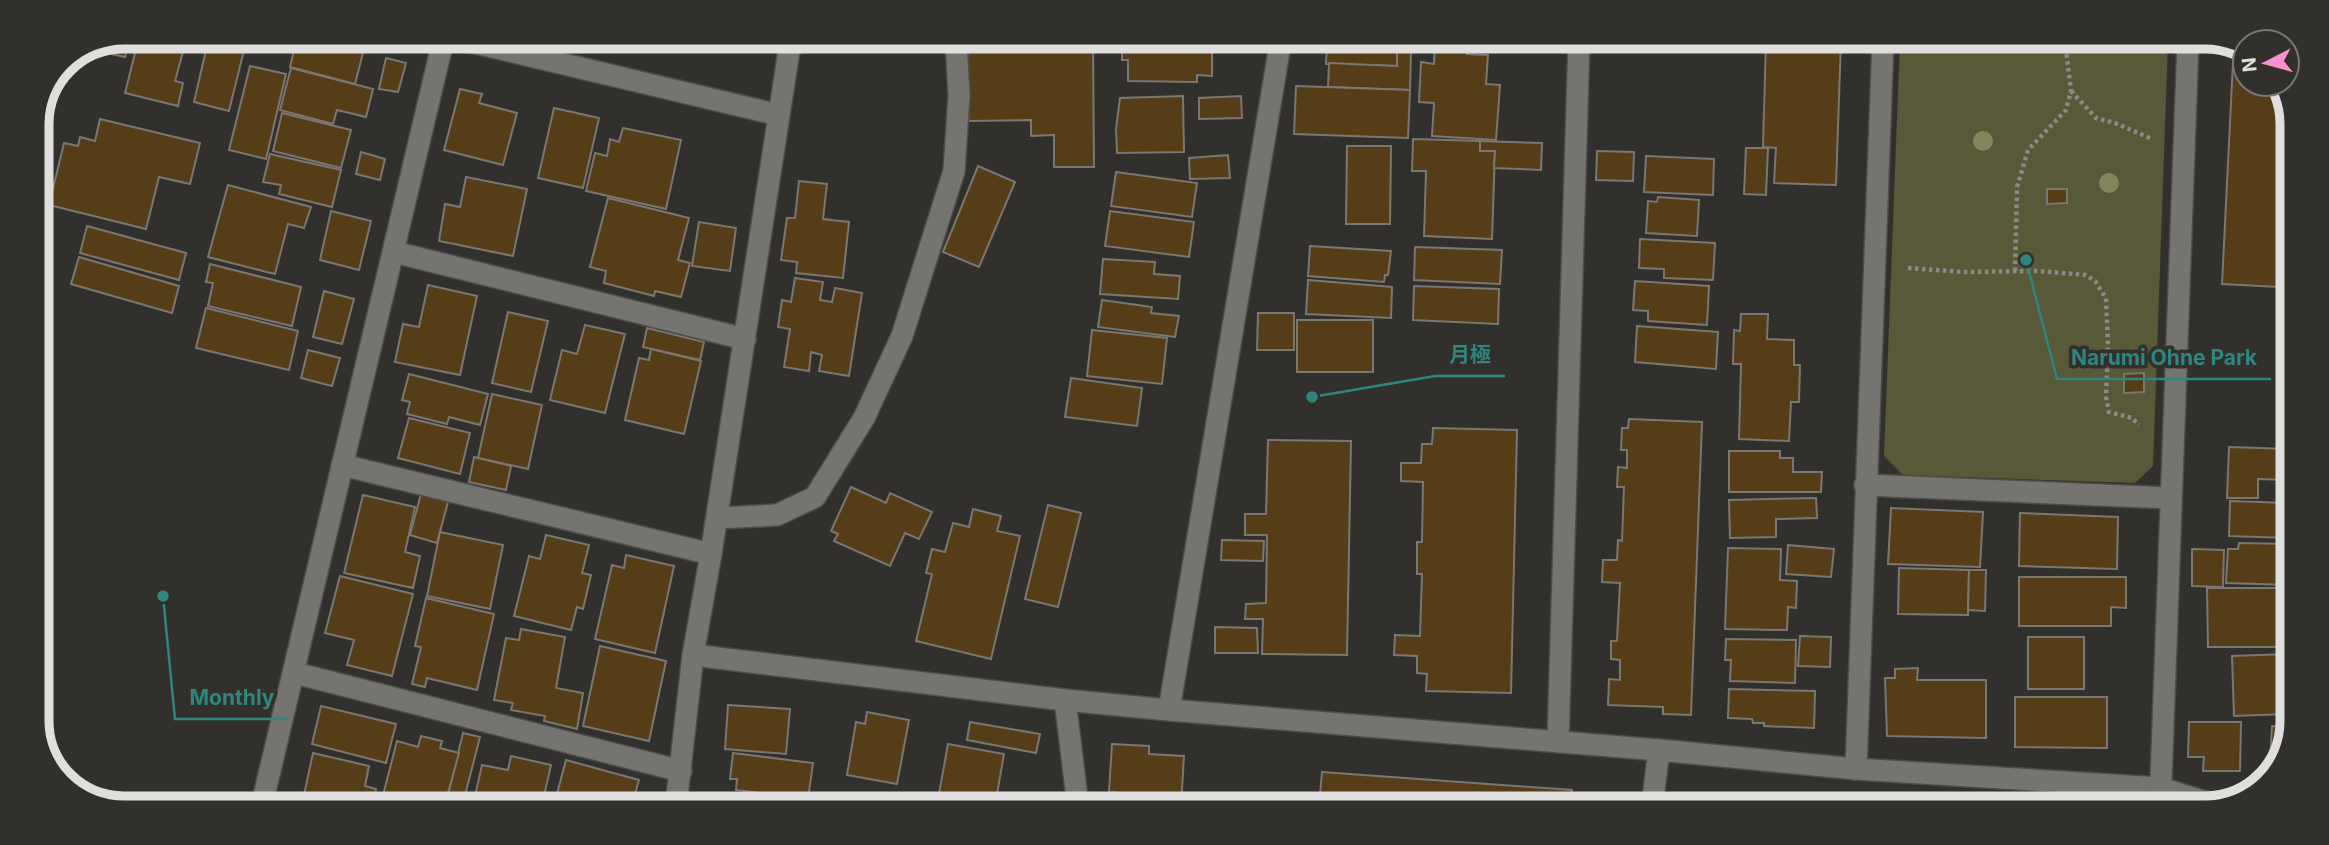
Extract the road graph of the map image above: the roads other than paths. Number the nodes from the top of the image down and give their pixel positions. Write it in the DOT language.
graph roads {
  1 [pos="441,49"];
  2 [pos="501,49"];
  3 [pos="789,49"];
  4 [pos="957,49"];
  5 [pos="1279,49"];
  6 [pos="1579,49"];
  7 [pos="1883,49"];
  8 [pos="2188,49"];
  9 [pos="779,115"];
  10 [pos="394,253"];
  11 [pos="745,339"];
  12 [pos="342,465"];
  13 [pos="1865,485"];
  14 [pos="2170,498"];
  15 [pos="717,518"];
  16 [pos="711,554"];
  17 [pos="693,655"];
  18 [pos="295,673"];
  19 [pos="1065,700"];
  20 [pos="1169,710"];
  21 [pos="1558,742"];
  22 [pos="1659,750"];
  23 [pos="1856,769"];
  24 [pos="681,772"];
  25 [pos="264,796"];
  26 [pos="677,796"];
  27 [pos="1077,796"];
  28 [pos="1653,796"];
  29 [pos="2139,796"];
  30 [pos="2160,796"];
  1 -- 10 [label="street"];
  2 -- 9 [label="street"];
  3 -- 9 [label="street"];
  4 -- 15 [label="street"];
  5 -- 20 [label="street"];
  6 -- 21 [label="street"];
  7 -- 13 [label="street"];
  8 -- 14 [label="street"];
  9 -- 11 [label="street"];
  10 -- 11 [label="street"];
  10 -- 12 [label="street"];
  11 -- 15 [label="street"];
  12 -- 16 [label="street"];
  12 -- 18 [label="street"];
  13 -- 14 [label="street"];
  13 -- 23 [label="street"];
  14 -- 30 [label="street"];
  15 -- 16 [label="street"];
  16 -- 17 [label="street"];
  17 -- 19 [label="street"];
  17 -- 24 [label="street"];
  18 -- 24 [label="street"];
  18 -- 25 [label="street"];
  19 -- 20 [label="street"];
  19 -- 27 [label="street"];
  20 -- 21 [label="street"];
  21 -- 22 [label="street"];
  22 -- 23 [label="street"];
  22 -- 28 [label="street"];
  23 -- 29 [label="street"];
  24 -- 26 [label="street"];
}
